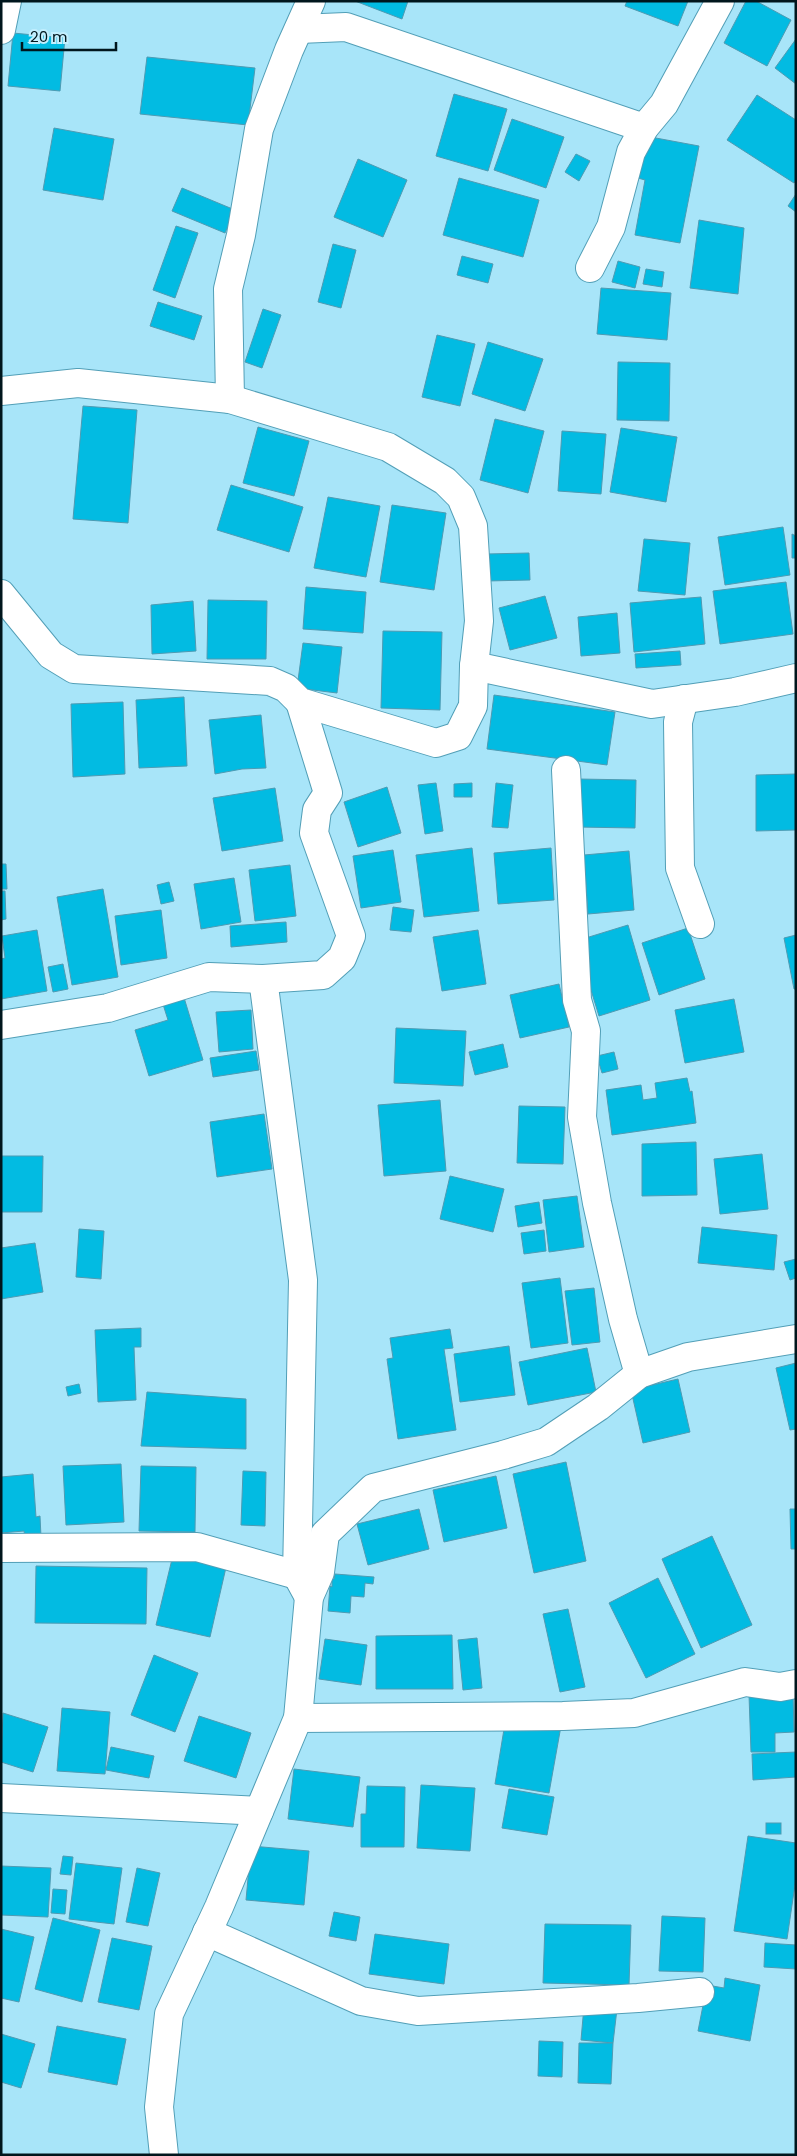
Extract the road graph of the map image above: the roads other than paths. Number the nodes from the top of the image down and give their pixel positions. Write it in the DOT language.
graph roads {
  1 [pos="8,1"];
  2 [pos="310,1"];
  3 [pos="720,1"];
  4 [pos="299,29"];
  5 [pos="1,30"];
  6 [pos="644,128"];
  7 [pos="590,268"];
  8 [pos="2,391"];
  9 [pos="230,399"];
  10 [pos="1,412"];
  11 [pos="1,594"];
  12 [pos="474,666"];
  13 [pos="796,678"];
  14 [pos="684,699"];
  15 [pos="300,702"];
  16 [pos="566,770"];
  17 [pos="700,924"];
  18 [pos="264,979"];
  19 [pos="1,1025"];
  20 [pos="796,1339"];
  21 [pos="639,1374"];
  22 [pos="1,1548"];
  23 [pos="309,1581"];
  24 [pos="796,1684"];
  25 [pos="298,1718"];
  26 [pos="1,1798"];
  27 [pos="259,1811"];
  28 [pos="207,1932"];
  29 [pos="700,1992"];
  30 [pos="164,2155"];
  1 -- 5 [label="street"];
  2 -- 4 [label="street"];
  3 -- 6 [label="street"];
  4 -- 6 [label="street"];
  4 -- 9 [label="street"];
  6 -- 7 [label="street"];
  8 -- 9 [label="street"];
  8 -- 10 [label="street"];
  9 -- 12 [label="street"];
  11 -- 15 [label="street"];
  12 -- 14 [label="street"];
  12 -- 15 [label="street"];
  13 -- 14 [label="street"];
  14 -- 17 [label="street"];
  15 -- 18 [label="street"];
  16 -- 21 [label="street"];
  18 -- 19 [label="street"];
  18 -- 23 [label="street"];
  20 -- 21 [label="street"];
  21 -- 23 [label="street"];
  22 -- 23 [label="street"];
  23 -- 25 [label="street"];
  24 -- 25 [label="street"];
  25 -- 27 [label="street"];
  26 -- 27 [label="street"];
  27 -- 28 [label="street"];
  28 -- 29 [label="street"];
  28 -- 30 [label="street"];
}
